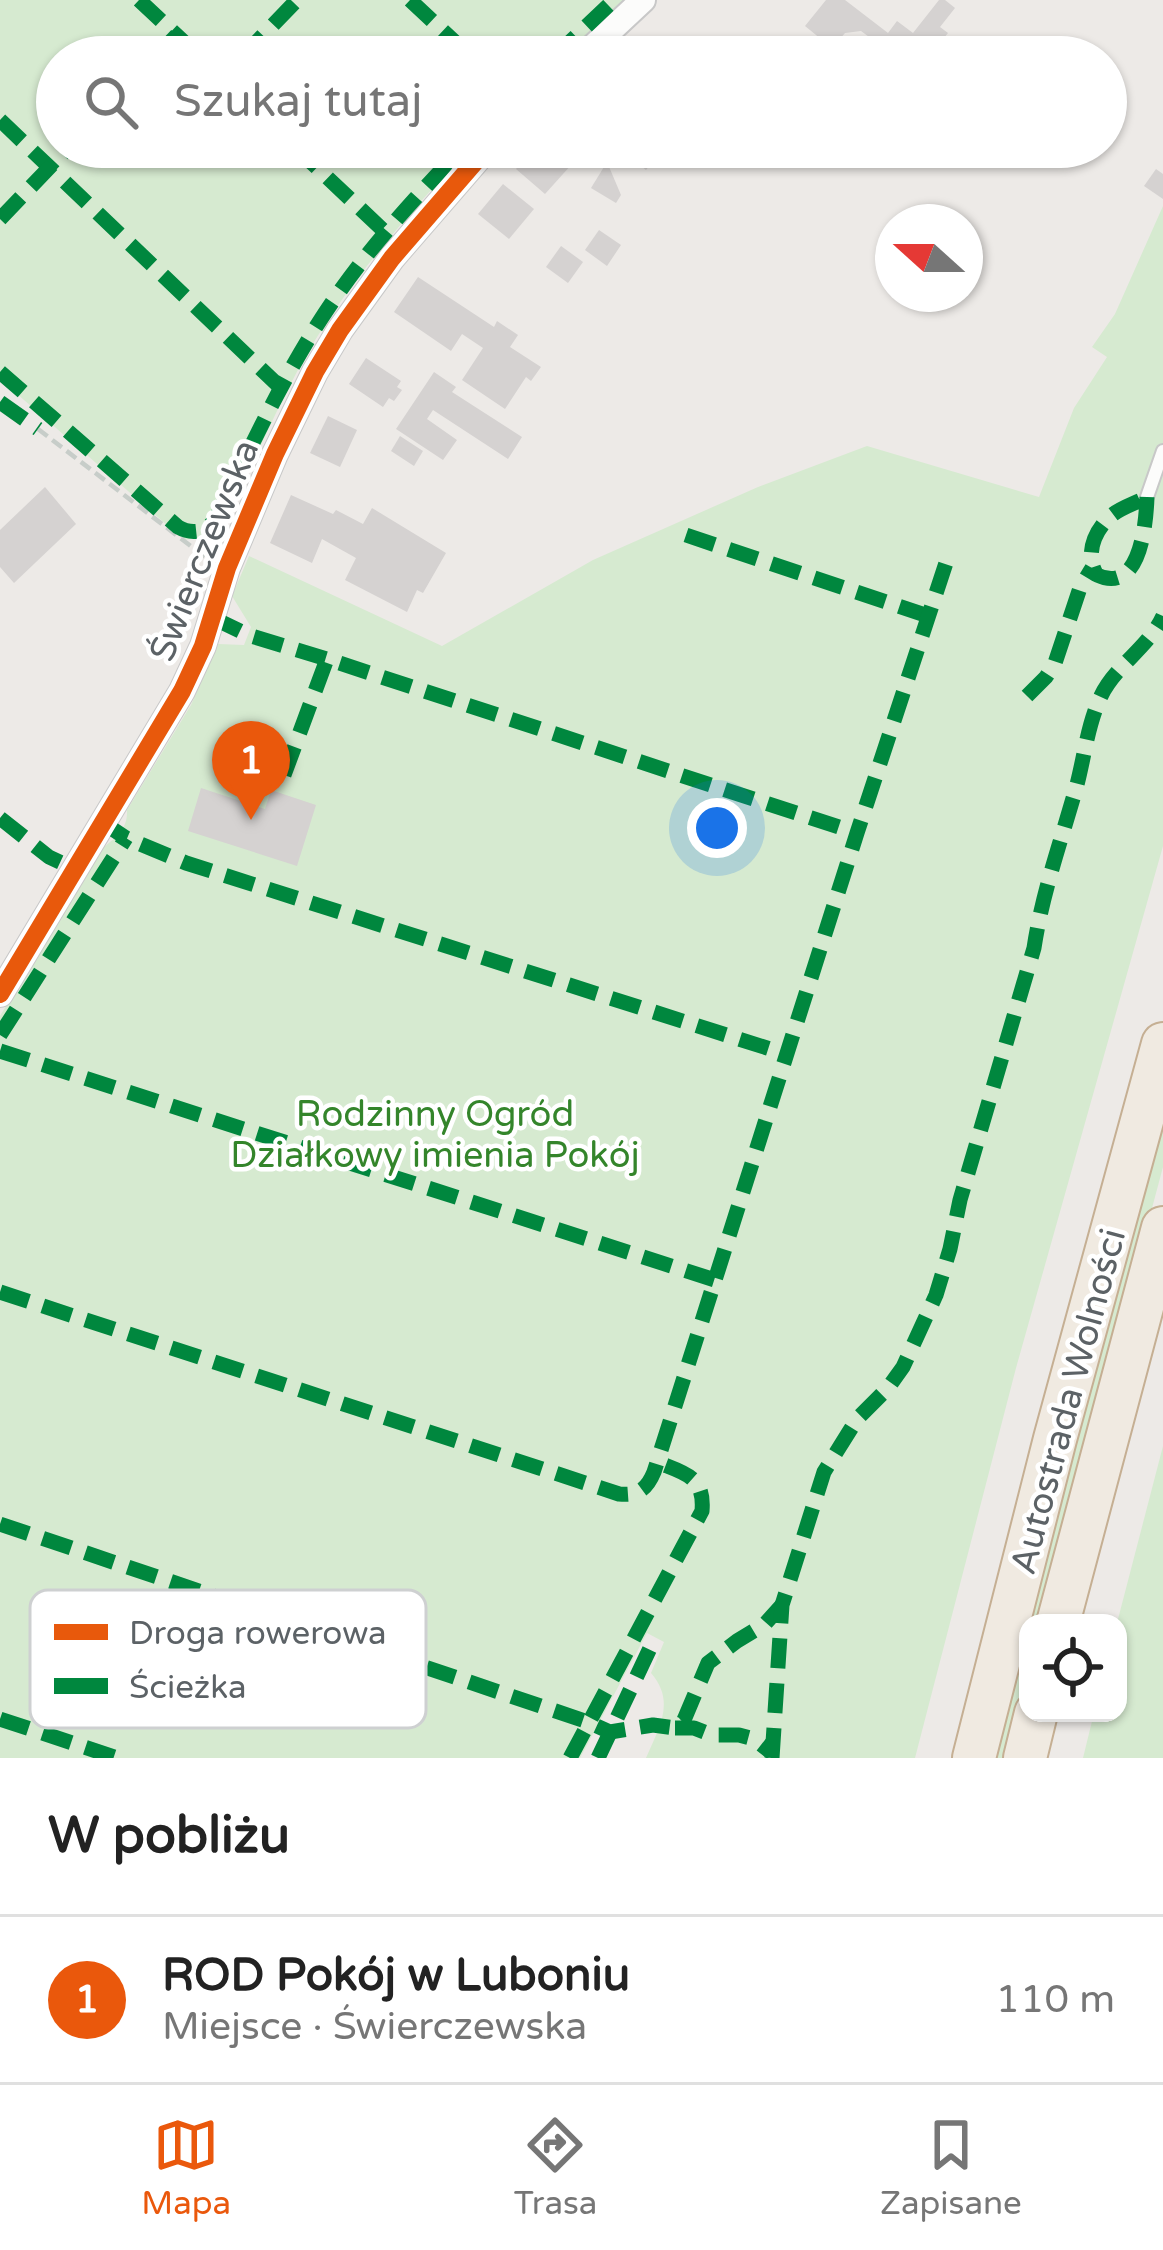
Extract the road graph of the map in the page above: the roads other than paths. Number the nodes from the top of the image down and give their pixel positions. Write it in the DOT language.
graph roads {
  1 [pos="643,0"];
  2 [pos="604,36"];
  3 [pos="470,168"];
  4 [pos="1163,451"];
  5 [pos="1147,497"];
  6 [pos="0,994"];
  7 [pos="1163,1044"];
  8 [pos="1163,1228"];
  9 [pos="1060,1614"];
  10 [pos="1034,1722"];
  11 [pos="974,1758"];
  12 [pos="1025,1758"];
  1 -- 2 [label="street"];
  3 -- 6 [label="street, Świerczewska"];
  4 -- 5 [label="lane"];
  7 -- 11 [label="highway, Autostrada Wolności"];
  8 -- 9 [label="highway, Autostrada Wolności"];
  10 -- 12 [label="highway"];
}
